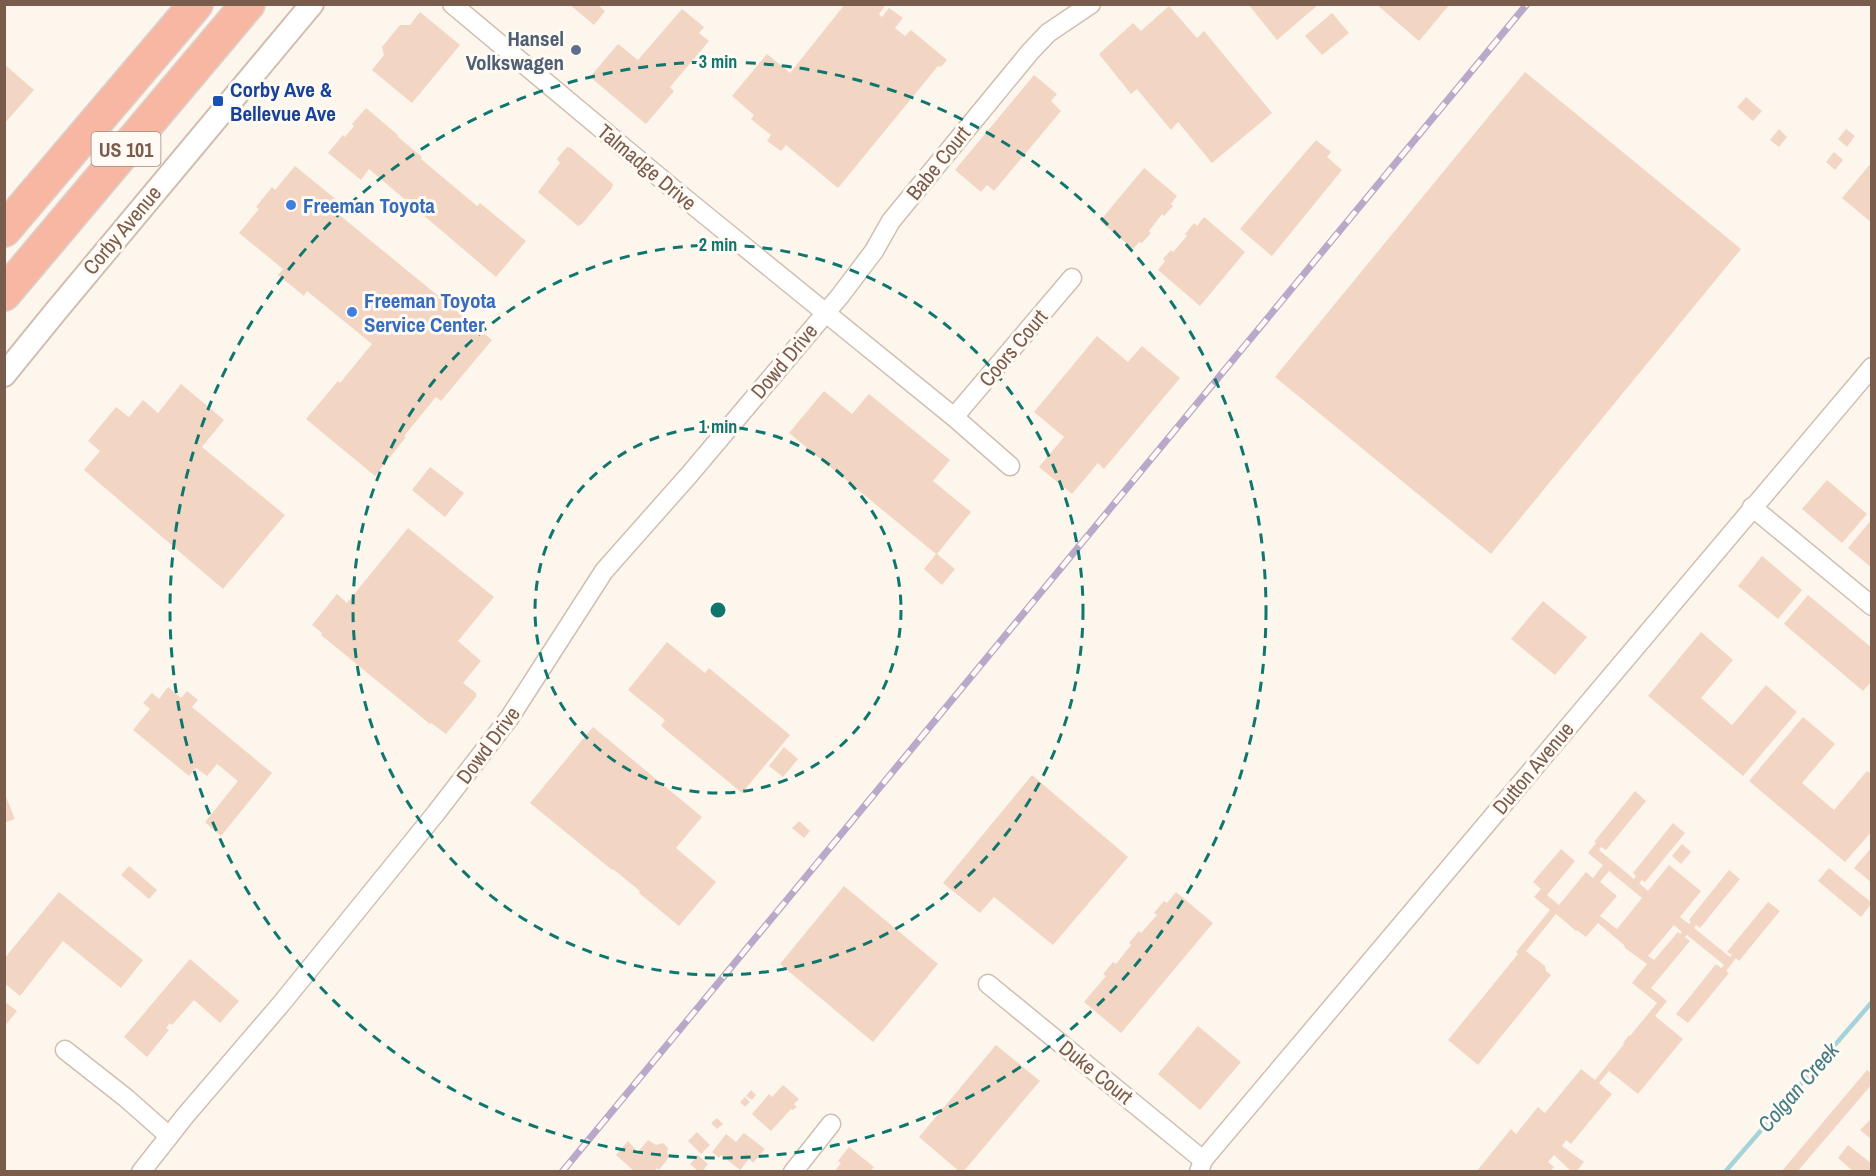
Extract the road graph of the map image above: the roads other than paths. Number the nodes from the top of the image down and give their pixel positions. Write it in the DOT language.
graph roads {
  1 [pos="196,4"];
  2 [pos="248,4"];
  3 [pos="312,4"];
  4 [pos="452,4"];
  5 [pos="1091,4"];
  6 [pos="4,230"];
  7 [pos="1072,278"];
  8 [pos="4,294"];
  9 [pos="826,312"];
  10 [pos="1872,367"];
  11 [pos="4,375"];
  12 [pos="954,417"];
  13 [pos="1010,466"];
  14 [pos="1752,507"];
  15 [pos="1872,606"];
  16 [pos="988,984"];
  17 [pos="65,1050"];
  18 [pos="831,1124"];
  19 [pos="169,1136"];
  20 [pos="1201,1166"];
  21 [pos="141,1172"];
  22 [pos="793,1172"];
  1 -- 6 [label="highway, US 101"];
  2 -- 8 [label="highway, US 101"];
  3 -- 11 [label="street, Corby Avenue"];
  4 -- 9 [label="street, Talmadge Drive"];
  5 -- 9 [label="street, Babe Court"];
  7 -- 12 [label="street, Coors Court"];
  9 -- 12 [label="street, Talmadge Drive"];
  9 -- 19 [label="street, Dowd Drive"];
  10 -- 14 [label="street, Dutton Avenue"];
  12 -- 13 [label="street, Talmadge Drive"];
  14 -- 15 [label="street"];
  14 -- 20 [label="street, Dutton Avenue"];
  16 -- 20 [label="street, Duke Court"];
  17 -- 19 [label="street"];
  18 -- 22 [label="street"];
  19 -- 21 [label="street, Dowd Drive"];
}
